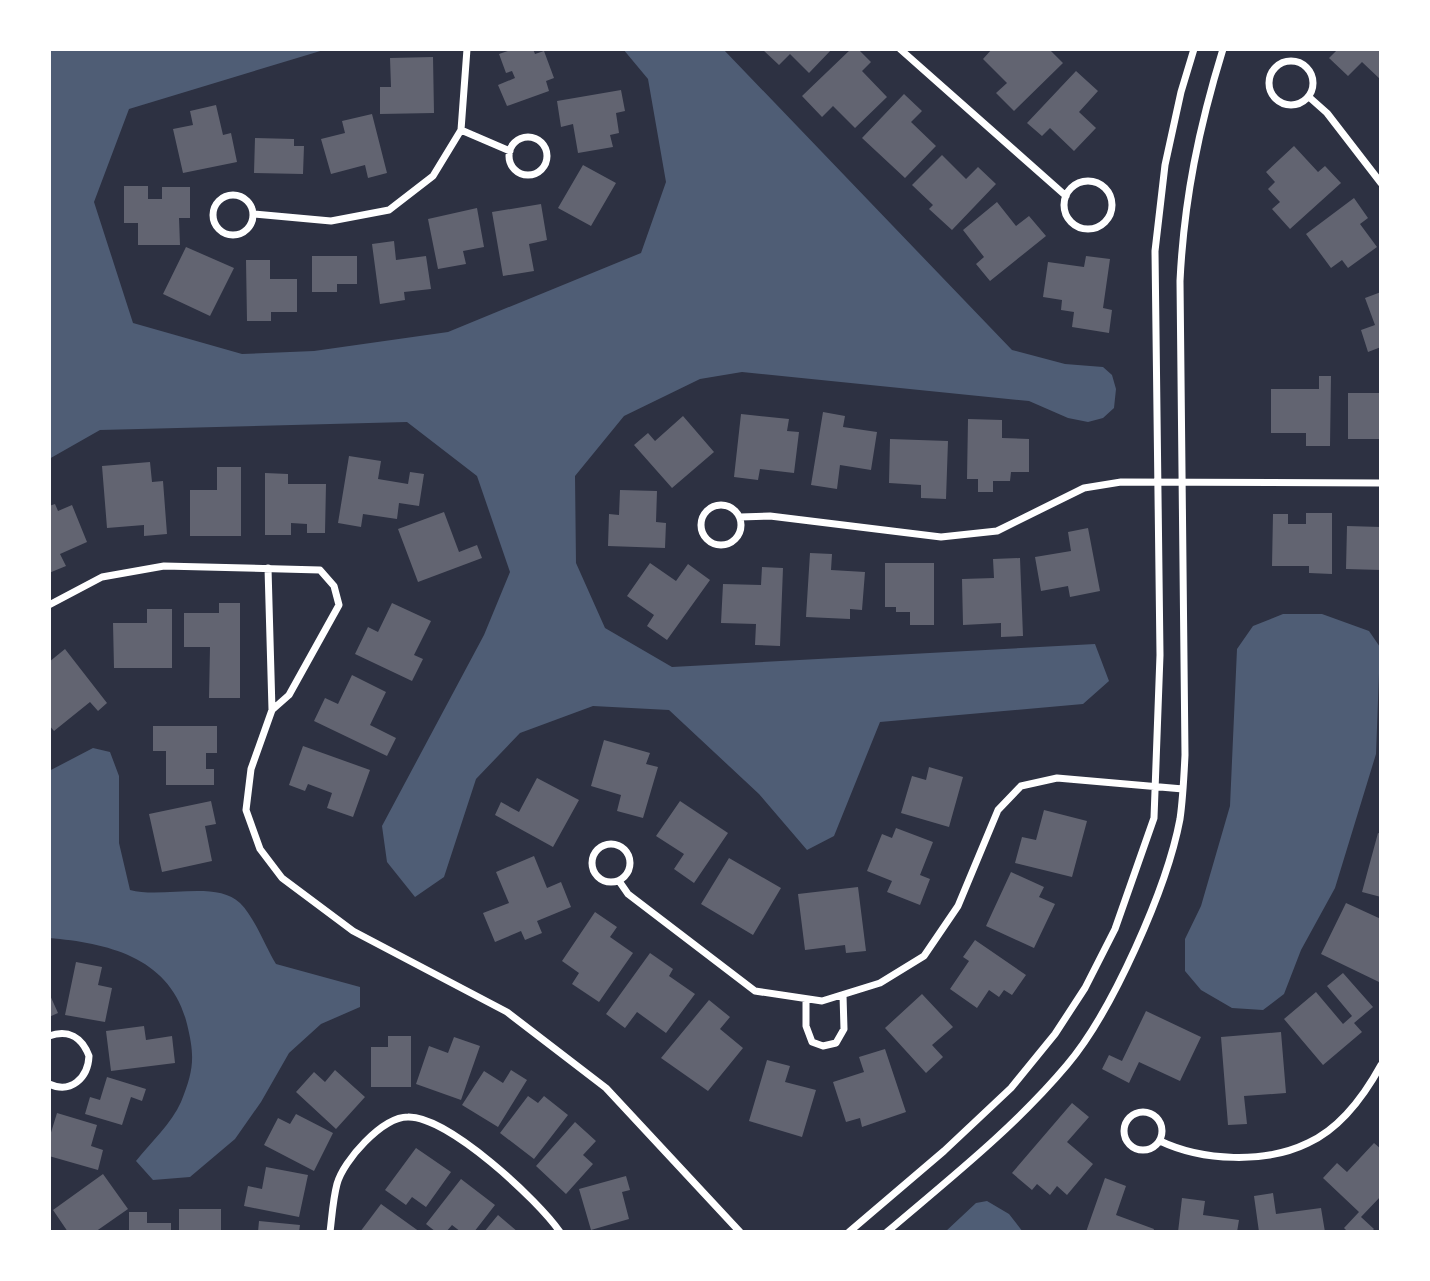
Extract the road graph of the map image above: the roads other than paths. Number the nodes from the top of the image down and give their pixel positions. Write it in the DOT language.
graph roads {
  1 [pos="467,49"];
  2 [pos="900,49"];
  3 [pos="1194,49"];
  4 [pos="1223,49"];
  5 [pos="1308,97"];
  6 [pos="461,130"];
  7 [pos="510,151"];
  8 [pos="1381,183"];
  9 [pos="1066,196"];
  10 [pos="254,215"];
  11 [pos="1158,481"];
  12 [pos="1184,481"];
  13 [pos="1381,483"];
  14 [pos="740,517"];
  15 [pos="268,568"];
  16 [pos="49,605"];
  17 [pos="272,710"];
  18 [pos="1157,788"];
  19 [pos="1183,789"];
  20 [pos="618,881"];
  21 [pos="843,995"];
  22 [pos="806,999"];
  23 [pos="49,1036"];
  24 [pos="1381,1065"];
  25 [pos="49,1084"];
  26 [pos="1160,1141"];
  27 [pos="330,1232"];
  28 [pos="560,1232"];
  29 [pos="740,1232"];
  30 [pos="849,1232"];
  31 [pos="887,1232"];
  1 -- 6 [label="street"];
  2 -- 9 [label="street"];
  3 -- 11 [label="street"];
  4 -- 12 [label="street"];
  5 -- 5 [label="street"];
  5 -- 8 [label="street"];
  6 -- 7 [label="street"];
  6 -- 10 [label="street"];
  7 -- 7 [label="street"];
  9 -- 9 [label="street"];
  10 -- 10 [label="street"];
  11 -- 12 [label="street"];
  11 -- 14 [label="street"];
  11 -- 18 [label="street"];
  12 -- 13 [label="street"];
  12 -- 19 [label="street"];
  14 -- 14 [label="street"];
  15 -- 16 [label="street"];
  15 -- 17 [label="street"];
  15 -- 17 [label="street"];
  17 -- 29 [label="street"];
  18 -- 19 [label="street"];
  18 -- 21 [label="street"];
  18 -- 30 [label="street"];
  19 -- 31 [label="street"];
  20 -- 20 [label="street"];
  20 -- 22 [label="street"];
  21 -- 22 [label="street"];
  21 -- 22 [label="street"];
  23 -- 25 [label="street"];
  24 -- 26 [label="street"];
  26 -- 26 [label="street"];
  27 -- 28 [label="street"];
}
